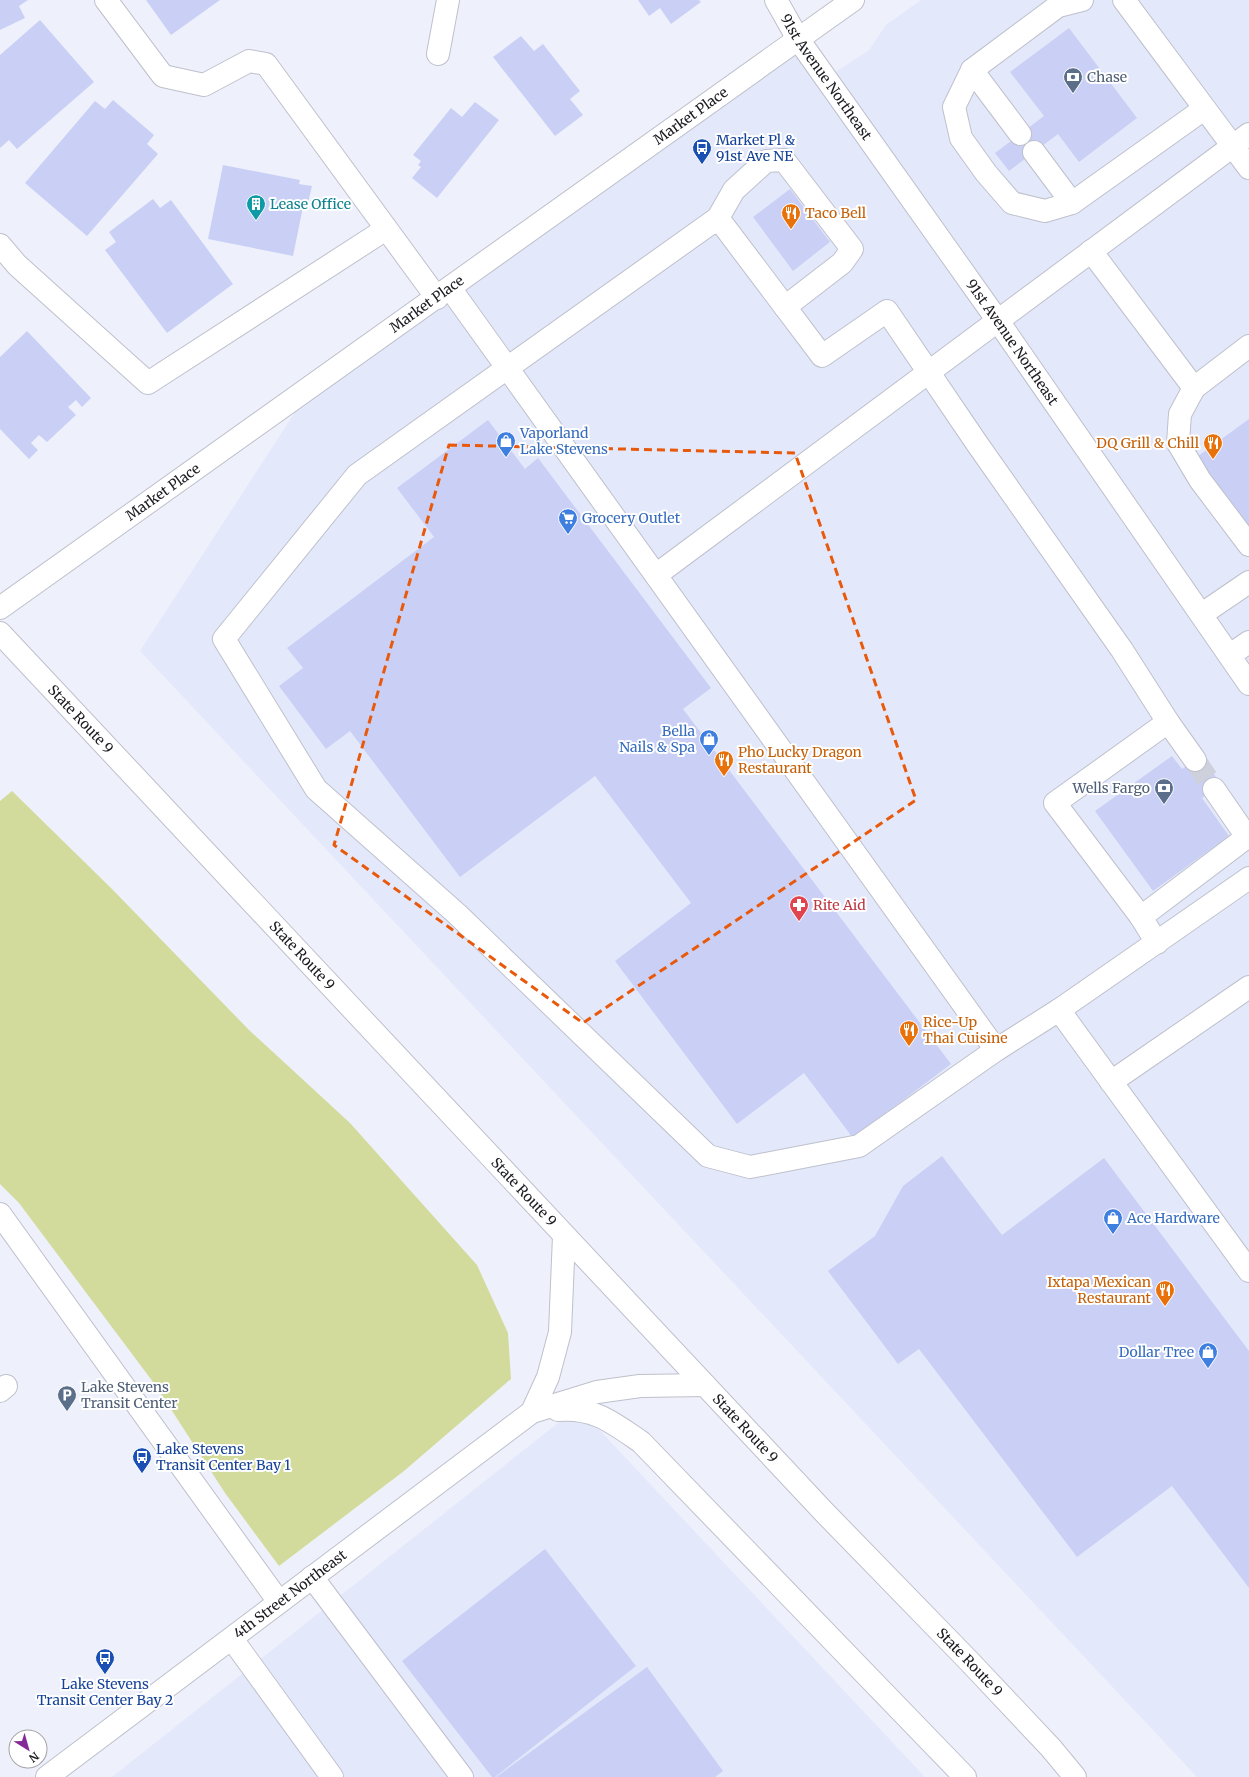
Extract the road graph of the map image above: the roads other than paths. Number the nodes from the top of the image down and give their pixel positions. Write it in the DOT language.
graph roads {
  1 [pos="106,0"];
  2 [pos="448,0"];
  3 [pos="776,0"];
  4 [pos="852,0"];
  5 [pos="1082,0"];
  6 [pos="1124,0"];
  7 [pos="798,39"];
  8 [pos="438,54"];
  9 [pos="972,70"];
  10 [pos="1204,109"];
  11 [pos="1020,134"];
  12 [pos="1240,139"];
  13 [pos="1034,152"];
  14 [pos="1249,168"];
  15 [pos="1072,203"];
  16 [pos="718,218"];
  17 [pos="386,229"];
  18 [pos="0,245"];
  19 [pos="1091,251"];
  20 [pos="443,293"];
  21 [pos="785,306"];
  22 [pos="998,321"];
  23 [pos="1249,346"];
  24 [pos="507,367"];
  25 [pos="929,372"];
  26 [pos="1194,388"];
  27 [pos="1249,545"];
  28 [pos="656,575"];
  29 [pos="1249,582"];
  30 [pos="0,608"];
  31 [pos="1202,614"];
  32 [pos="0,633"];
  33 [pos="1249,642"];
  34 [pos="1230,655"];
  35 [pos="1249,684"];
  36 [pos="1168,722"];
  37 [pos="1195,760"];
  38 [pos="1214,789"];
  39 [pos="1249,878"];
  40 [pos="1141,917"];
  41 [pos="1157,942"];
  42 [pos="1249,987"];
  43 [pos="1059,1010"];
  44 [pos="996,1050"];
  45 [pos="1111,1082"];
  46 [pos="0,1214"];
  47 [pos="564,1236"];
  48 [pos="1249,1271"];
  49 [pos="705,1386"];
  50 [pos="532,1412"];
  51 [pos="312,1577"];
  52 [pos="279,1602"];
  53 [pos="232,1639"];
  54 [pos="1051,1748"];
  55 [pos="47,1777"];
  56 [pos="332,1777"];
  57 [pos="462,1777"];
  58 [pos="965,1777"];
  59 [pos="1075,1777"];
  60 [pos="1084,1777"];
  1 -- 17 [label="street"];
  2 -- 8 [label="street"];
  3 -- 7 [label="street, 91st Avenue Northeast"];
  4 -- 7 [label="street, Market Place"];
  5 -- 9 [label="street"];
  6 -- 10 [label="street"];
  7 -- 20 [label="street, Market Place"];
  7 -- 22 [label="street, 91st Avenue Northeast"];
  9 -- 11 [label="street"];
  9 -- 15 [label="street"];
  10 -- 12 [label="street"];
  10 -- 15 [label="street"];
  12 -- 14 [label="street"];
  12 -- 19 [label="street"];
  13 -- 15 [label="street"];
  16 -- 21 [label="street"];
  16 -- 21 [label="street"];
  16 -- 24 [label="street"];
  17 -- 18 [label="street"];
  17 -- 20 [label="street"];
  19 -- 22 [label="street"];
  19 -- 26 [label="street"];
  20 -- 24 [label="street"];
  20 -- 30 [label="street, Market Place"];
  21 -- 25 [label="street"];
  22 -- 25 [label="street"];
  22 -- 31 [label="street, 91st Avenue Northeast"];
  23 -- 26 [label="street"];
  24 -- 28 [label="street"];
  24 -- 44 [label="street"];
  25 -- 28 [label="street"];
  25 -- 36 [label="street"];
  26 -- 27 [label="street"];
  28 -- 44 [label="street"];
  29 -- 31 [label="street"];
  31 -- 34 [label="street, 91st Avenue Northeast"];
  32 -- 47 [label="street, State Route 9"];
  33 -- 34 [label="street"];
  34 -- 35 [label="street, 91st Avenue Northeast"];
  36 -- 37 [label="street"];
  36 -- 40 [label="street"];
  38 -- 40 [label="street"];
  39 -- 41 [label="street"];
  40 -- 41 [label="street"];
  41 -- 43 [label="street"];
  42 -- 45 [label="street"];
  43 -- 44 [label="street"];
  43 -- 45 [label="street"];
  45 -- 48 [label="street"];
  46 -- 52 [label="street"];
  47 -- 49 [label="street, State Route 9"];
  47 -- 50 [label="street"];
  49 -- 50 [label="street"];
  49 -- 54 [label="street, State Route 9"];
  50 -- 51 [label="street, 4th Street Northeast"];
  50 -- 58 [label="street"];
  51 -- 52 [label="street, 4th Street Northeast"];
  51 -- 57 [label="street"];
  52 -- 53 [label="street, 4th Street Northeast"];
  53 -- 55 [label="street, 4th Street Northeast"];
  53 -- 56 [label="street"];
  54 -- 59 [label="street, State Route 9"];
  54 -- 60 [label="street, State Route 9"];
}
